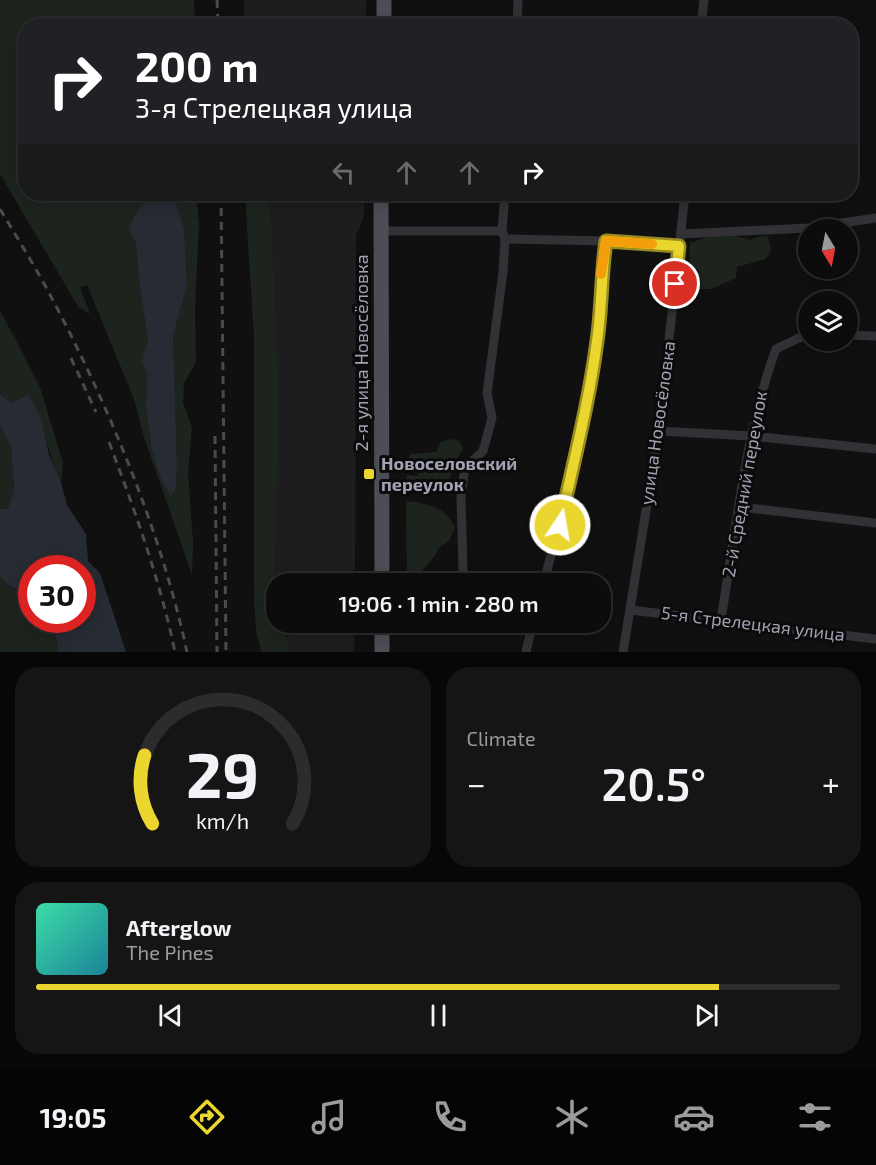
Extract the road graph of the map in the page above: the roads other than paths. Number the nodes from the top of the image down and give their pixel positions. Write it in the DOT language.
graph roads {
  1 [pos="384,0"];
  2 [pos="518,0"];
  3 [pos="704,0"];
  4 [pos="384,18"];
  5 [pos="517,18"];
  6 [pos="702,18"];
  7 [pos="381,201"];
  8 [pos="505,201"];
  9 [pos="684,201"];
  10 [pos="876,218"];
  11 [pos="381,231"];
  12 [pos="681,234"];
  13 [pos="503,235"];
  14 [pos="606,241"];
  15 [pos="679,246"];
  16 [pos="858,335"];
  17 [pos="876,336"];
  18 [pos="798,338"];
  19 [pos="660,431"];
  20 [pos="751,436"];
  21 [pos="876,449"];
  22 [pos="740,507"];
  23 [pos="876,523"];
  24 [pos="463,571"];
  25 [pos="382,573"];
  26 [pos="546,573"];
  27 [pos="630,610"];
  28 [pos="721,619"];
  29 [pos="382,633"];
  30 [pos="530,633"];
  31 [pos="876,639"];
  32 [pos="382,652"];
  33 [pos="526,652"];
  34 [pos="623,652"];
  1 -- 4 [label="main road"];
  2 -- 5 [label="street"];
  3 -- 6 [label="street"];
  7 -- 11 [label="main road, 2-я улица Новосёловка"];
  8 -- 13 [label="street"];
  9 -- 12 [label="street, улица Новосёловка"];
  10 -- 12 [label="street"];
  11 -- 13 [label="street"];
  11 -- 25 [label="main road, 2-я улица Новосёловка"];
  12 -- 15 [label="street, улица Новосёловка"];
  13 -- 14 [label="street"];
  13 -- 24 [label="street"];
  14 -- 15 [label="street"];
  14 -- 26 [label="street"];
  15 -- 19 [label="street, улица Новосёловка"];
  16 -- 17 [label="street"];
  18 -- 20 [label="street, 2-й Средний переулок"];
  19 -- 20 [label="street"];
  19 -- 27 [label="street, улица Новосёловка"];
  20 -- 21 [label="street"];
  20 -- 22 [label="street, 2-й Средний переулок"];
  22 -- 23 [label="street"];
  22 -- 28 [label="street, 2-й Средний переулок"];
  27 -- 28 [label="street, 5-я Стрелецкая улица"];
  27 -- 34 [label="street, улица Новосёловка"];
  28 -- 31 [label="street, 5-я Стрелецкая улица"];
  29 -- 32 [label="main road"];
  30 -- 33 [label="street"];
}
